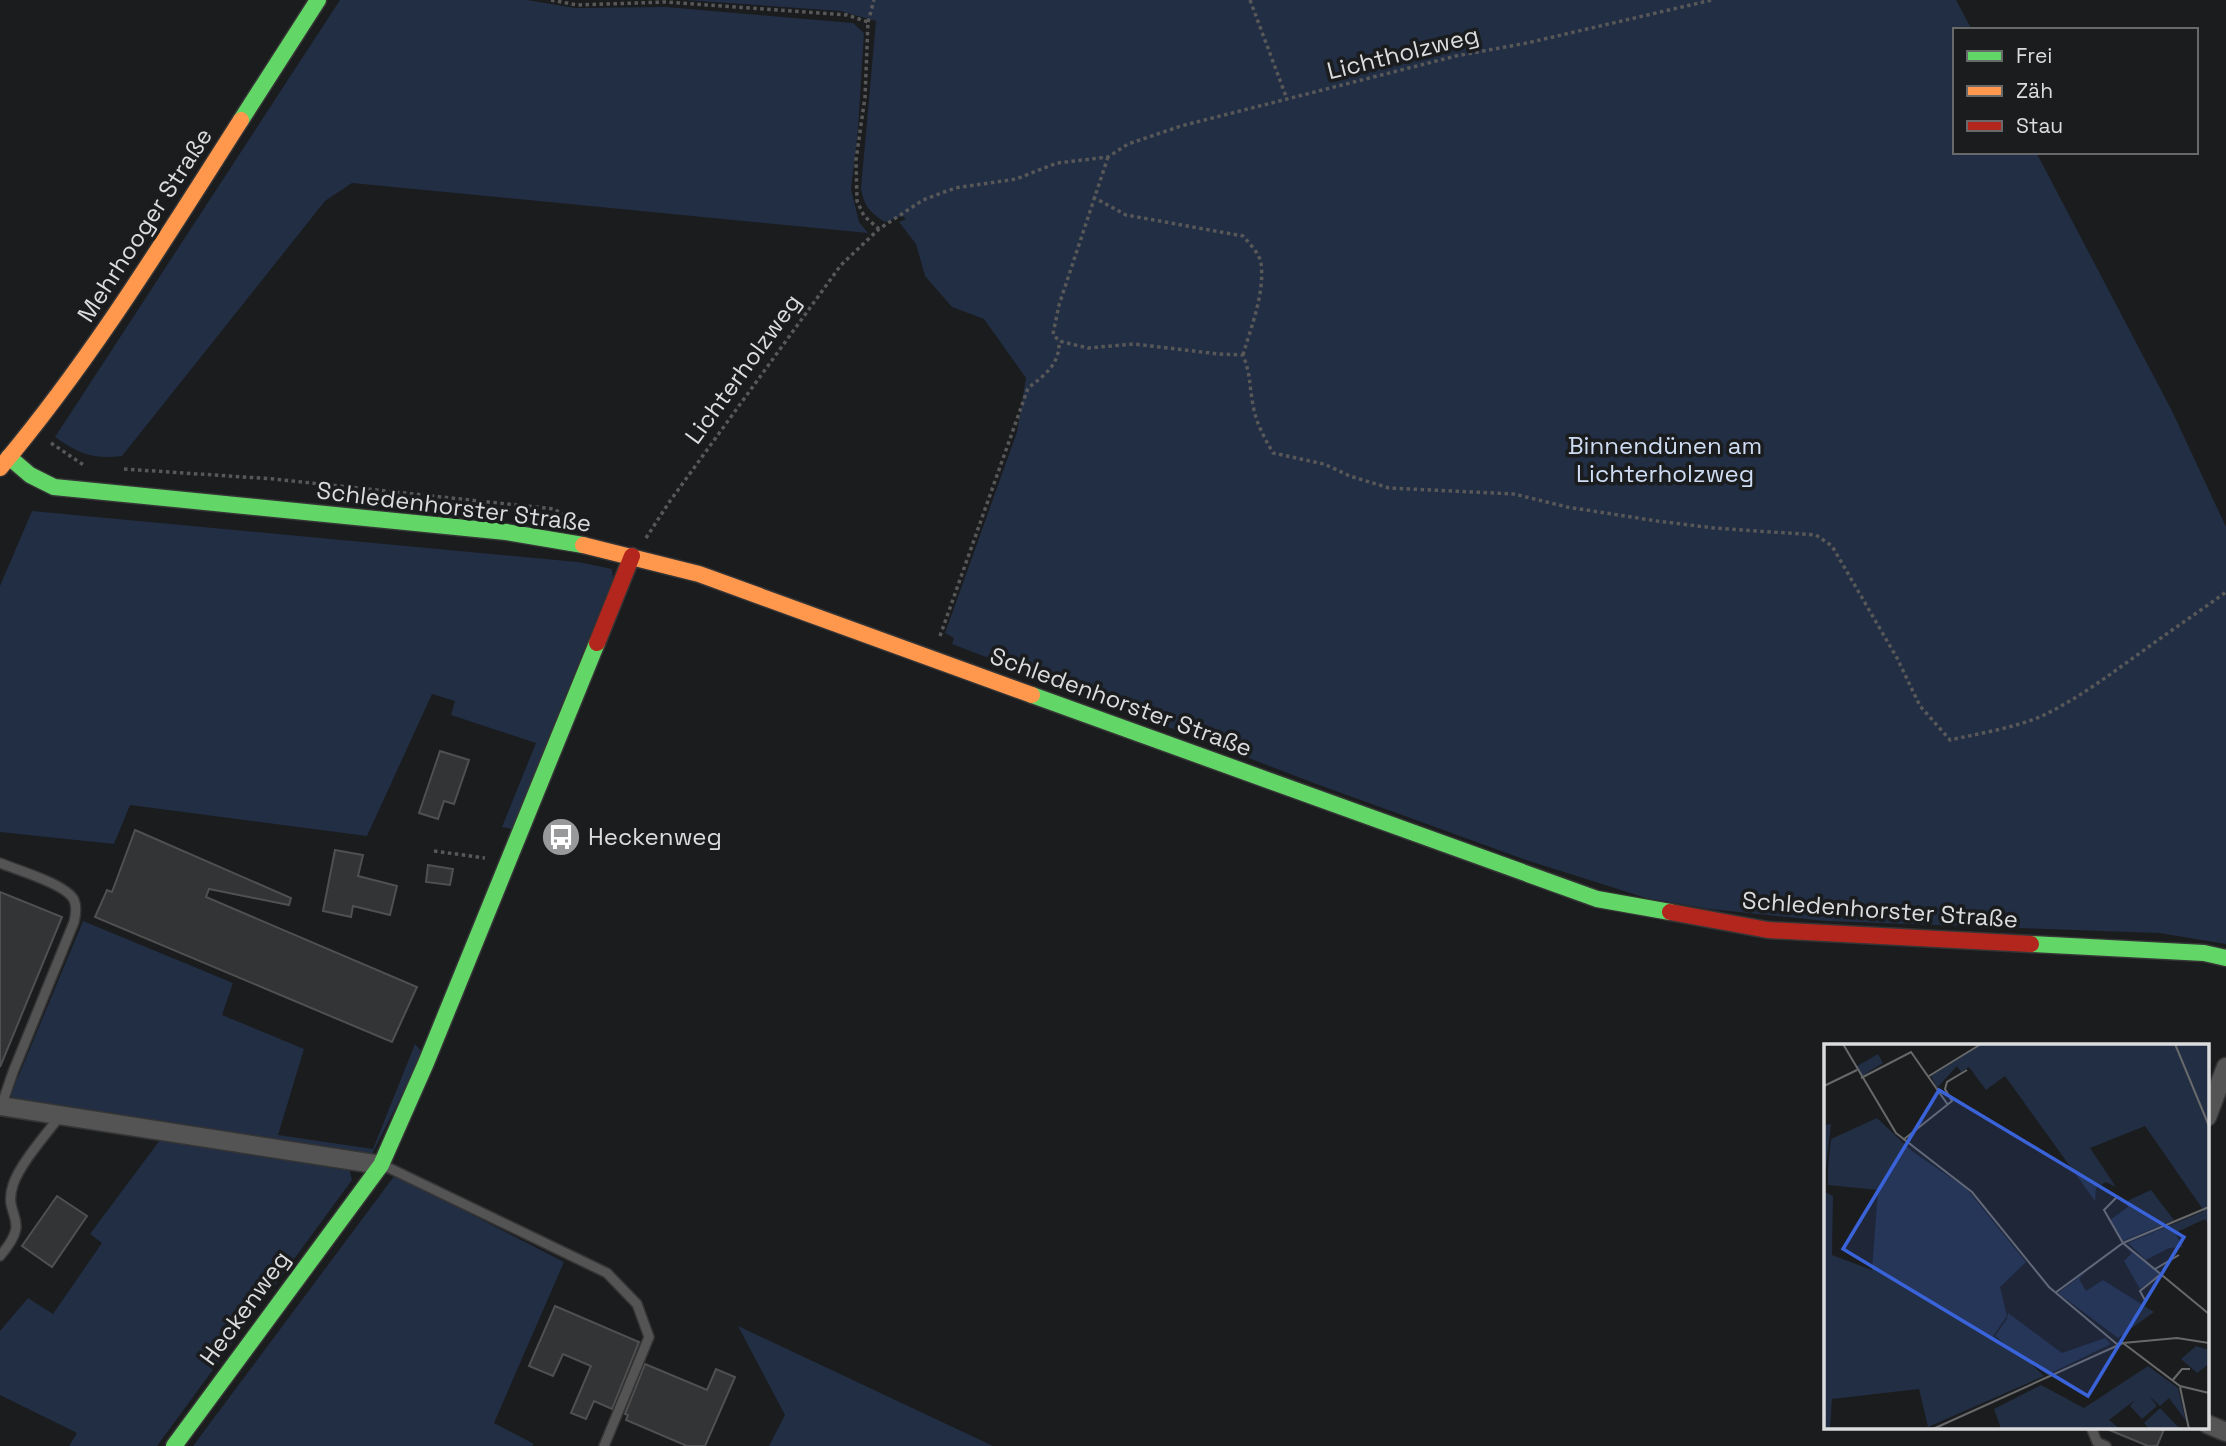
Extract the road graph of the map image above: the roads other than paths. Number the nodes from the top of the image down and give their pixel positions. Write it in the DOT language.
graph roads {
  1 [pos="318,0"];
  2 [pos="4,463"];
  3 [pos="632,556"];
  4 [pos="0,863"];
  5 [pos="2226,958"];
  6 [pos="2226,1067"];
  7 [pos="1,1106"];
  8 [pos="2208,1114"];
  9 [pos="60,1116"];
  10 [pos="381,1165"];
  11 [pos="0,1256"];
  12 [pos="2208,1424"];
  13 [pos="2091,1428"];
  14 [pos="2226,1432"];
  15 [pos="174,1446"];
  16 [pos="604,1446"];
  17 [pos="2106,1446"];
  1 -- 2 [label="street, Mehrhooger Straße"];
  2 -- 3 [label="street, Schledenhorster Straße"];
  3 -- 5 [label="street, Schledenhorster Straße"];
  3 -- 10 [label="street, Heckenweg"];
  4 -- 7 [label="lane"];
  6 -- 8 [label="street"];
  7 -- 9 [label="street"];
  9 -- 10 [label="street"];
  9 -- 11 [label="lane"];
  10 -- 15 [label="street, Heckenweg"];
  10 -- 16 [label="lane"];
  12 -- 14 [label="street"];
  13 -- 17 [label="lane"];
}
